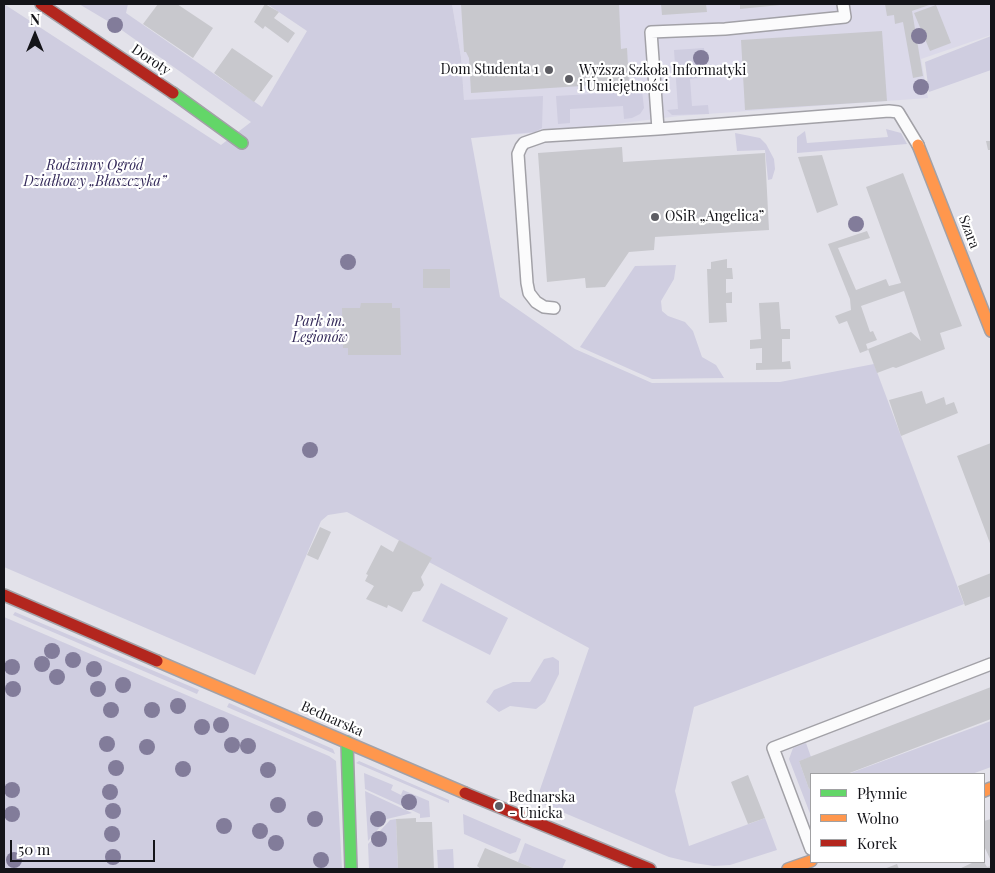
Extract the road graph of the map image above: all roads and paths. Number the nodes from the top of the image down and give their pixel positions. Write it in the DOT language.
graph roads {
  1 [pos="41,4"];
  2 [pos="843,4"];
  3 [pos="658,129"];
  4 [pos="242,143"];
  5 [pos="918,145"];
  6 [pos="554,308"];
  7 [pos="991,330"];
  8 [pos="4,595"];
  9 [pos="991,664"];
  10 [pos="346,742"];
  11 [pos="810,846"];
  12 [pos="810,861"];
  13 [pos="351,869"];
  14 [pos="649,869"];
  15 [pos="788,869"];
  1 -- 4 [label="street, Doroty"];
  2 -- 3 [label="lane"];
  3 -- 5 [label="lane"];
  3 -- 6 [label="lane"];
  5 -- 7 [label="street, Szara"];
  8 -- 10 [label="street, Bednarska"];
  9 -- 11 [label="lane"];
  10 -- 13 [label="street"];
  10 -- 14 [label="street, Bednarska"];
  12 -- 15 [label="street"];
}
